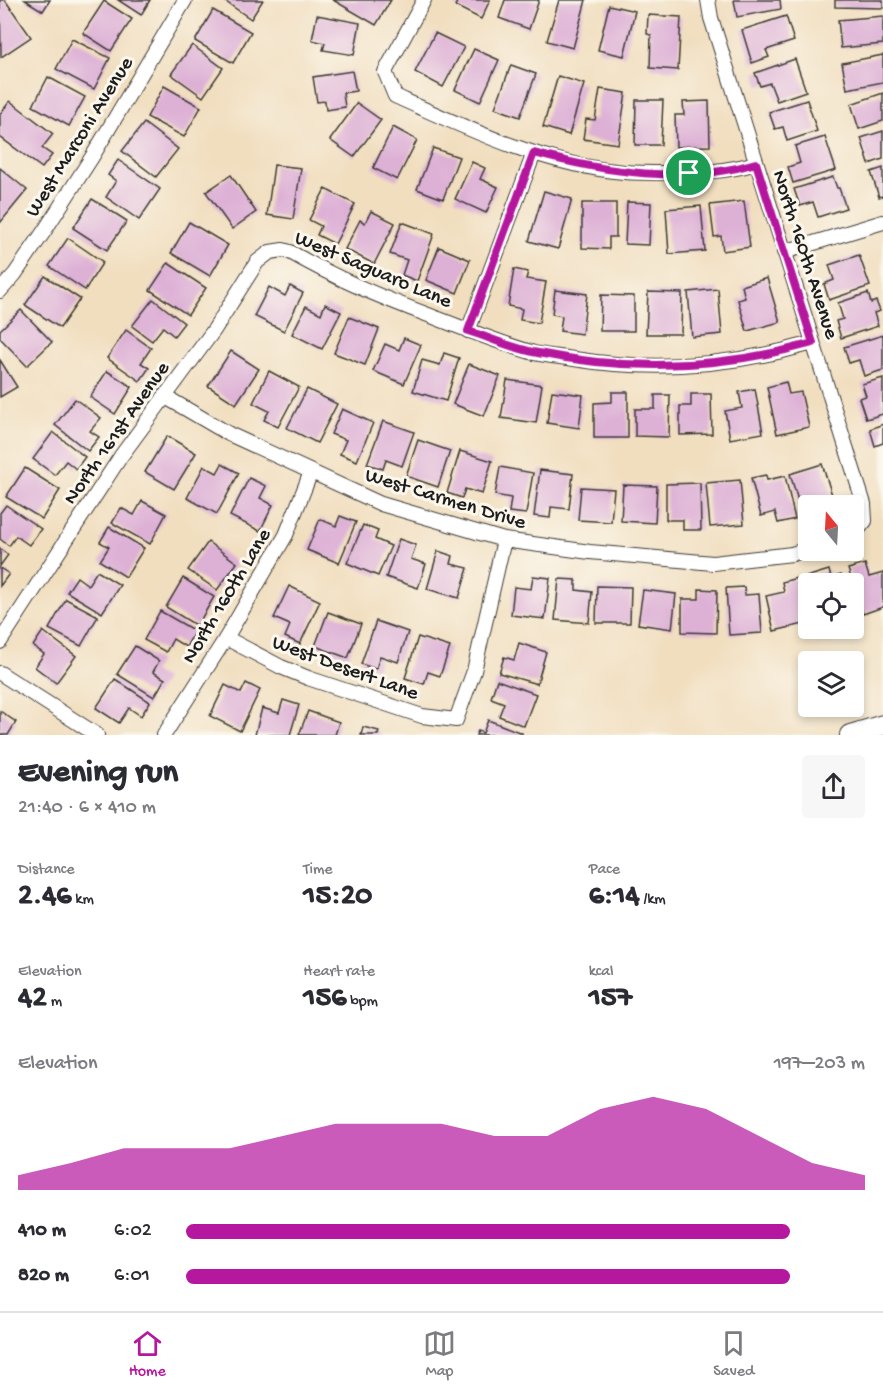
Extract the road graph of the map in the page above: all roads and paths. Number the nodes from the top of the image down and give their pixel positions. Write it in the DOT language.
graph roads {
  1 [pos="185,0"];
  2 [pos="424,0"];
  3 [pos="708,0"];
  4 [pos="534,153"];
  5 [pos="756,163"];
  6 [pos="883,222"];
  7 [pos="270,252"];
  8 [pos="784,252"];
  9 [pos="0,291"];
  10 [pos="468,331"];
  11 [pos="813,343"];
  12 [pos="164,396"];
  13 [pos="311,472"];
  14 [pos="861,495"];
  15 [pos="864,504"];
  16 [pos="864,522"];
  17 [pos="504,540"];
  18 [pos="798,552"];
  19 [pos="226,638"];
  20 [pos="0,642"];
  21 [pos="0,673"];
  22 [pos="883,725"];
  23 [pos="97,735"];
  24 [pos="164,735"];
  25 [pos="850,735"];
  1 -- 9 [label="street, West Marconi Avenue"];
  2 -- 4 [label="street"];
  3 -- 5 [label="street, North 160th Avenue"];
  4 -- 5 [label="street"];
  4 -- 10 [label="street"];
  5 -- 8 [label="street, North 160th Avenue"];
  6 -- 8 [label="street"];
  7 -- 10 [label="street, West Saguaro Lane"];
  7 -- 12 [label="street, North 161st Avenue"];
  8 -- 11 [label="street, North 160th Avenue"];
  10 -- 11 [label="street, West Saguaro Lane"];
  11 -- 14 [label="street, North 160th Avenue"];
  12 -- 13 [label="street, West Carmen Drive"];
  12 -- 20 [label="street, North 161st Avenue"];
  13 -- 17 [label="street, West Carmen Drive"];
  13 -- 19 [label="street, North 160th Lane"];
  15 -- 16 [label="street, North 160th Avenue"];
  17 -- 18 [label="street, West Carmen Drive"];
  17 -- 19 [label="street, West Desert Lane"];
  19 -- 24 [label="street, North 160th Lane"];
  21 -- 23 [label="street"];
  22 -- 25 [label="main road"];
}
